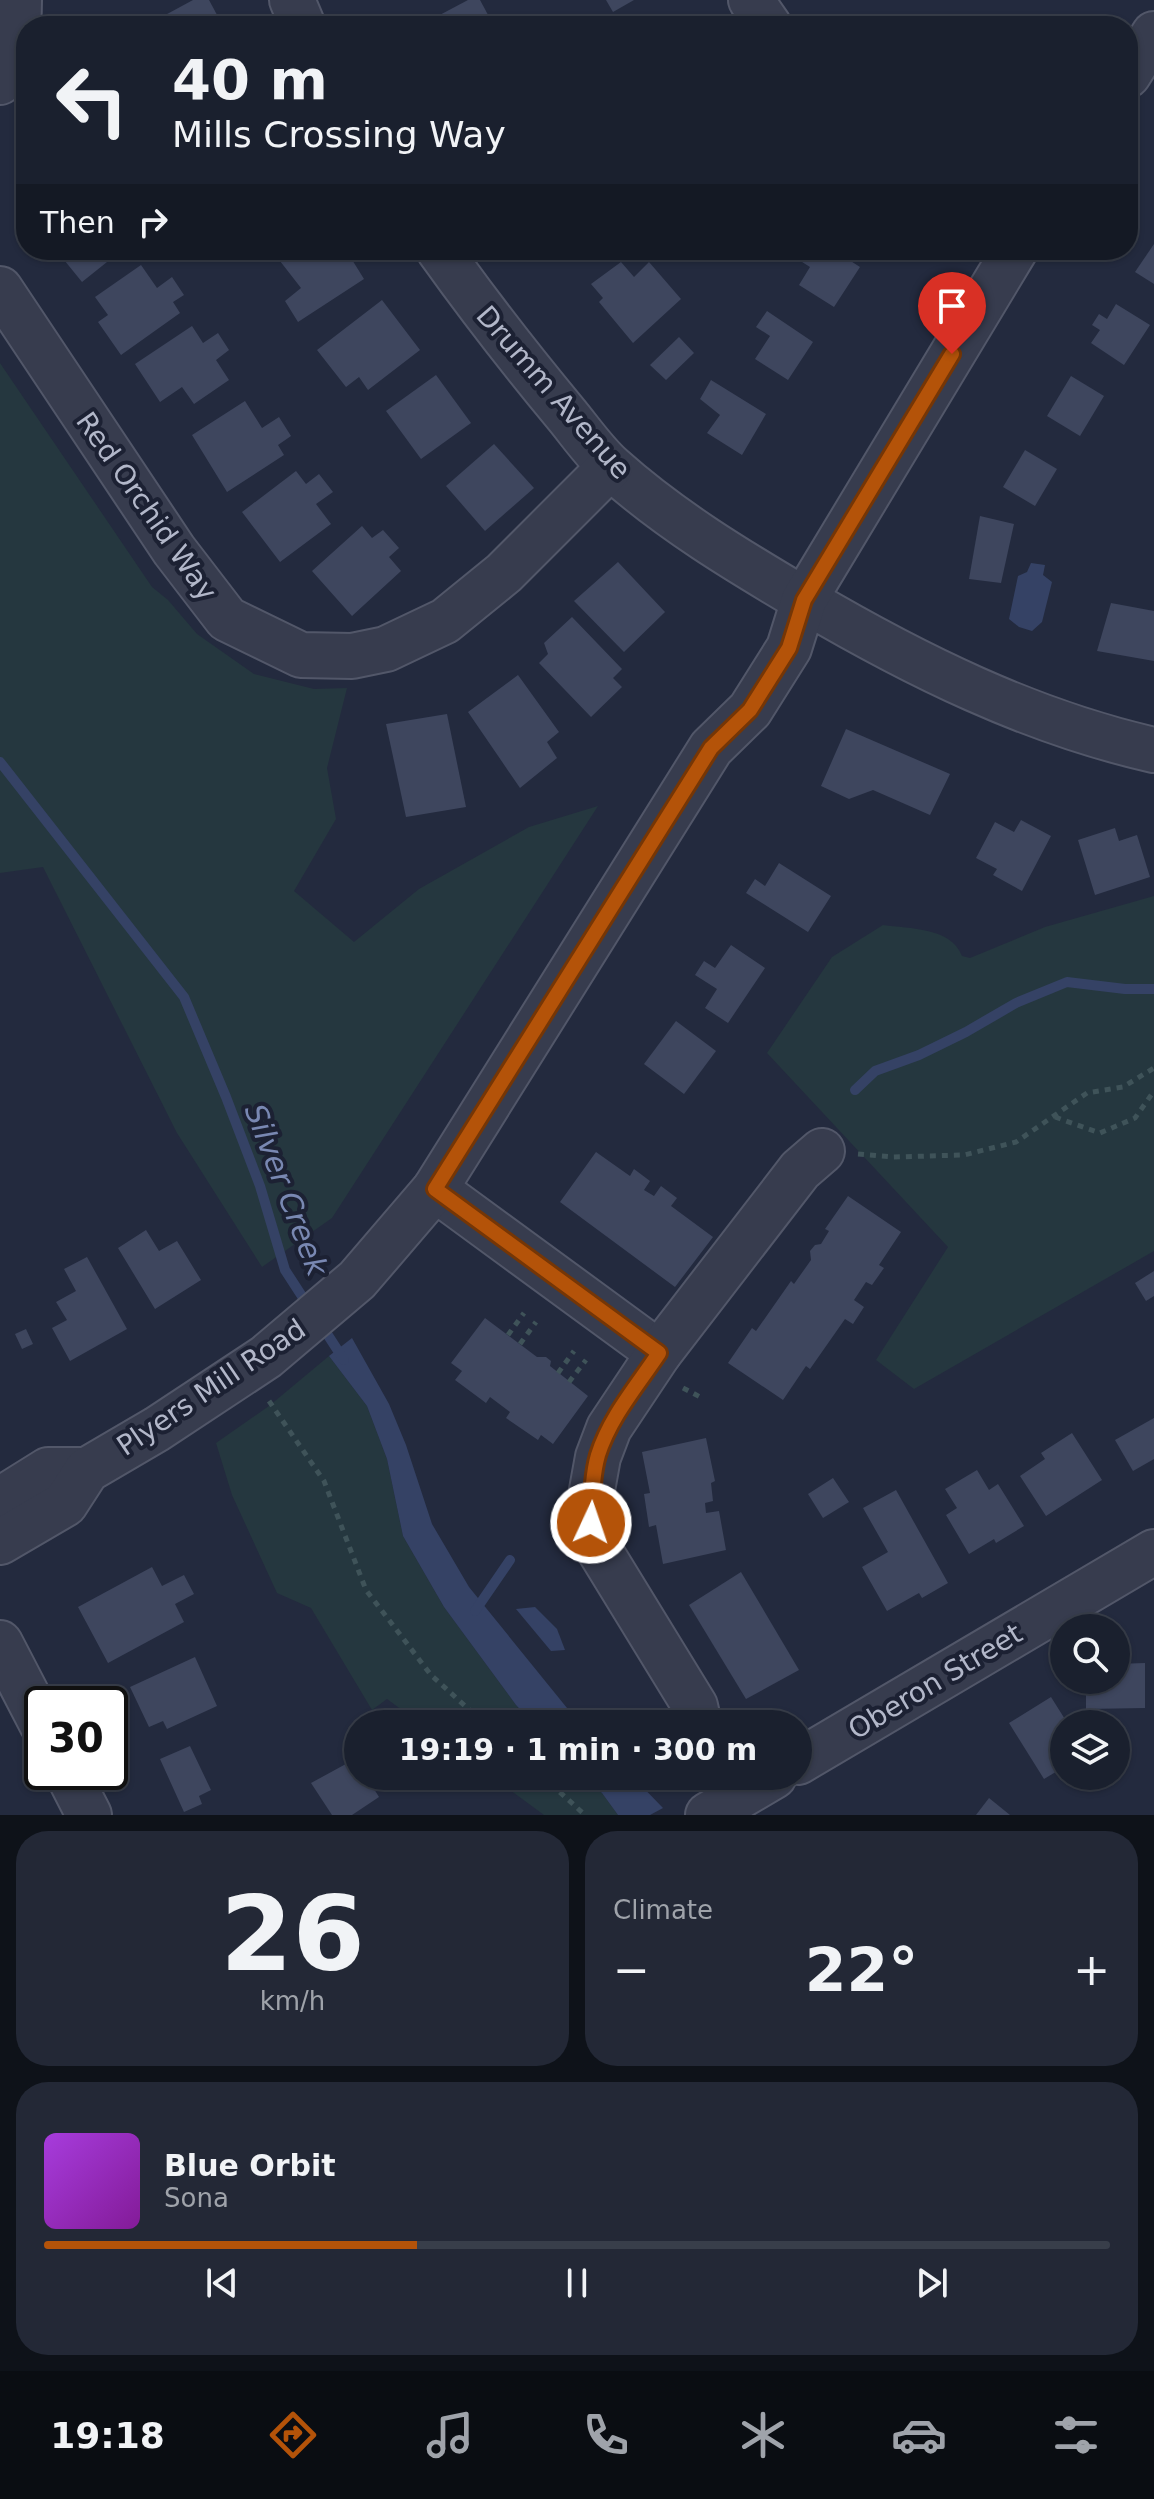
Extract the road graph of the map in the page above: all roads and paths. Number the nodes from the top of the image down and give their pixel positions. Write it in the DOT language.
graph roads {
  1 [pos="1154,34"];
  2 [pos="16,37"];
  3 [pos="1138,59"];
  4 [pos="0,82"];
  5 [pos="446,260"];
  6 [pos="995,260"];
  7 [pos="0,289"];
  8 [pos="610,467"];
  9 [pos="804,600"];
  10 [pos="1154,750"];
  11 [pos="1154,1068"];
  12 [pos="1154,1091"];
  13 [pos="1055,1117"];
  14 [pos="822,1151"];
  15 [pos="435,1189"];
  16 [pos="524,1313"];
  17 [pos="536,1322"];
  18 [pos="508,1335"];
  19 [pos="520,1344"];
  20 [pos="574,1351"];
  21 [pos="586,1360"];
  22 [pos="668,1370"];
  23 [pos="558,1373"];
  24 [pos="569,1382"];
  25 [pos="704,1399"];
  26 [pos="268,1400"];
  27 [pos="87,1470"];
  28 [pos="0,1500"];
  29 [pos="0,1542"];
  30 [pos="1146,1567"];
  31 [pos="0,1643"];
  32 [pos="24,1689"];
  33 [pos="470,1710"];
  34 [pos="696,1710"];
  35 [pos="812,1754"];
  36 [pos="76,1790"];
  37 [pos="557,1790"];
  38 [pos="752,1790"];
  39 [pos="715,1813"];
  40 [pos="89,1815"];
  41 [pos="585,1815"];
  1 -- 3 [label="street"];
  2 -- 4 [label="street"];
  5 -- 8 [label="street, Drumm Avenue"];
  6 -- 9 [label="street, Plyers Mill Road"];
  7 -- 8 [label="street, Red Orchid Way"];
  8 -- 9 [label="street, Drumm Avenue"];
  9 -- 10 [label="street, Drumm Avenue"];
  9 -- 15 [label="street, Plyers Mill Road"];
  11 -- 13 [label="path"];
  12 -- 13 [label="path"];
  13 -- 14 [label="path"];
  14 -- 22 [label="street"];
  15 -- 22 [label="street"];
  15 -- 27 [label="street, Plyers Mill Road"];
  16 -- 18 [label="path"];
  17 -- 19 [label="path"];
  20 -- 23 [label="path"];
  21 -- 24 [label="path"];
  22 -- 25 [label="path"];
  22 -- 34 [label="street"];
  26 -- 33 [label="path"];
  27 -- 28 [label="street, Plyers Mill Road"];
  27 -- 29 [label="street, Plyers Mill Road"];
  30 -- 35 [label="street, Oberon Street"];
  31 -- 32 [label="street"];
  36 -- 40 [label="street"];
  37 -- 41 [label="path"];
  38 -- 39 [label="street"];
}
